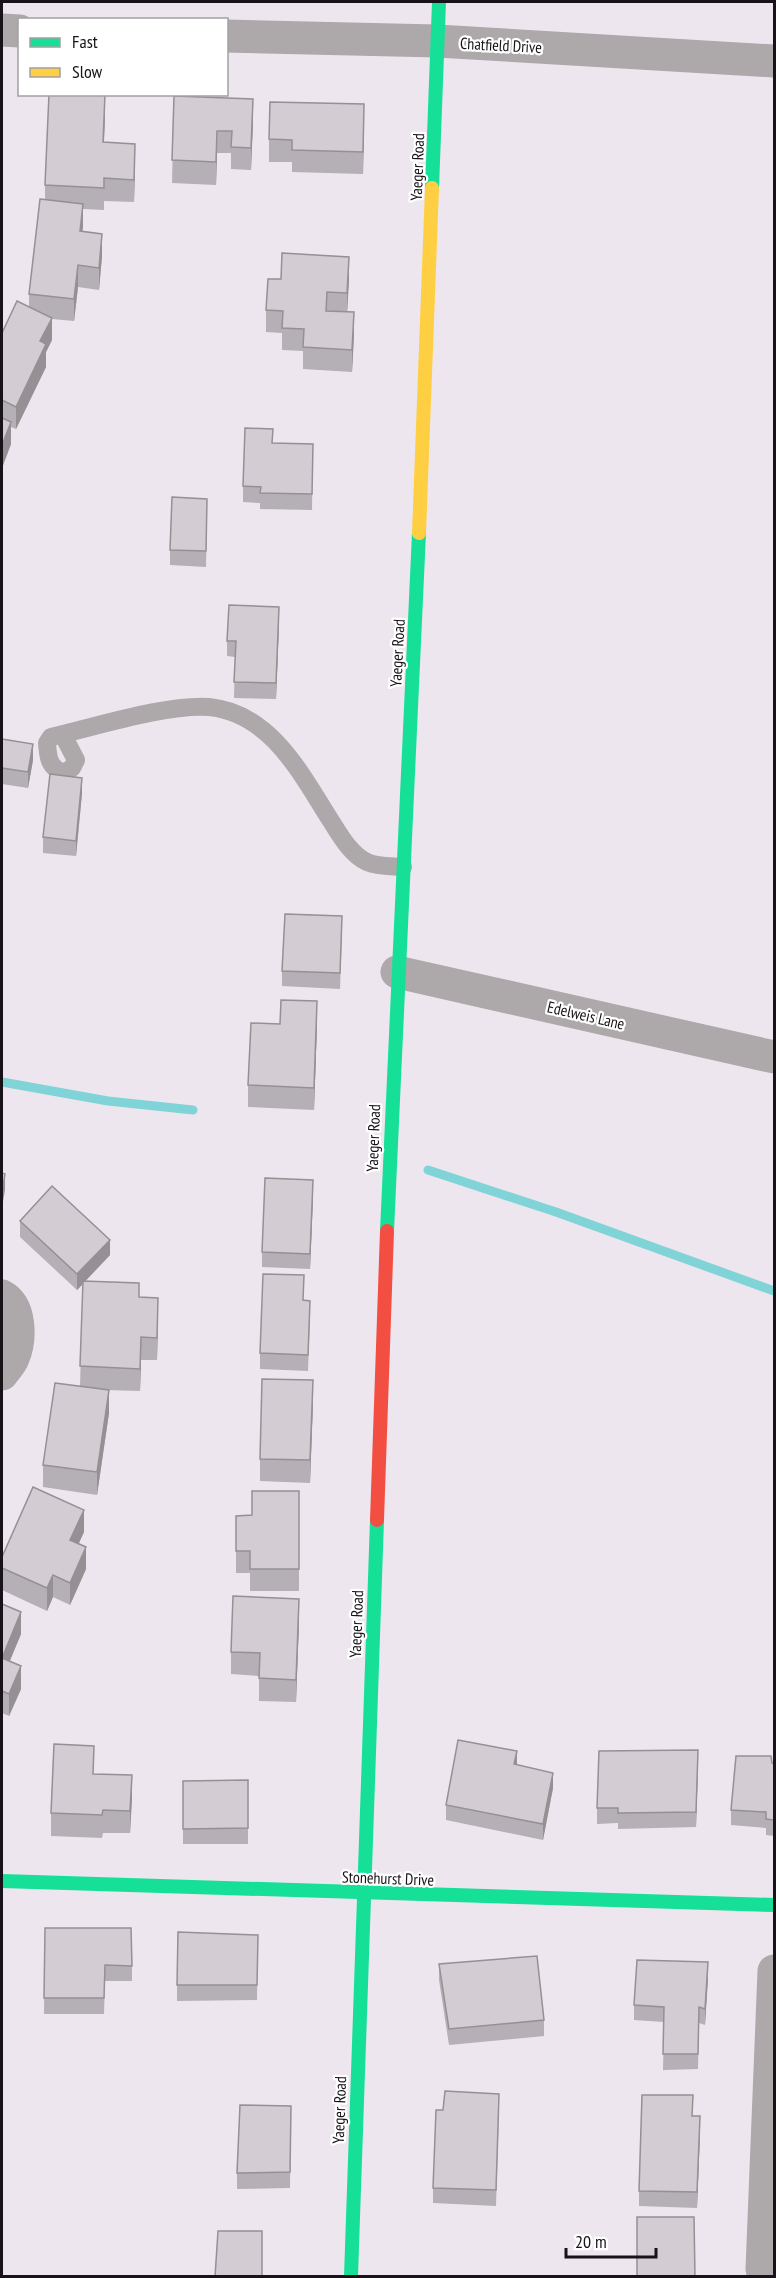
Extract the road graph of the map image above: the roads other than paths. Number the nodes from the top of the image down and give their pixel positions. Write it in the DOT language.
graph roads {
  1 [pos="439,2"];
  2 [pos="2,30"];
  3 [pos="18,31"];
  4 [pos="228,36"];
  5 [pos="437,41"];
  6 [pos="774,61"];
  7 [pos="63,735"];
  8 [pos="403,867"];
  9 [pos="397,972"];
  10 [pos="774,1057"];
  11 [pos="2,1296"];
  12 [pos="2,1374"];
  13 [pos="2,1881"];
  14 [pos="363,1894"];
  15 [pos="774,1905"];
  16 [pos="774,1971"];
  17 [pos="351,2277"];
  18 [pos="764,2277"];
  1 -- 5 [label="street, Yaeger Road"];
  2 -- 3 [label="street"];
  4 -- 5 [label="street, Chatfield Drive"];
  5 -- 6 [label="street, Chatfield Drive"];
  5 -- 8 [label="street, Yaeger Road"];
  7 -- 8 [label="lane"];
  8 -- 9 [label="street, Yaeger Road"];
  9 -- 10 [label="street, Edelweis Lane"];
  9 -- 14 [label="street, Yaeger Road"];
  11 -- 12 [label="street"];
  13 -- 14 [label="street, Stonehurst Drive"];
  14 -- 15 [label="street, Stonehurst Drive"];
  14 -- 17 [label="street, Yaeger Road"];
  16 -- 18 [label="street"];
}
